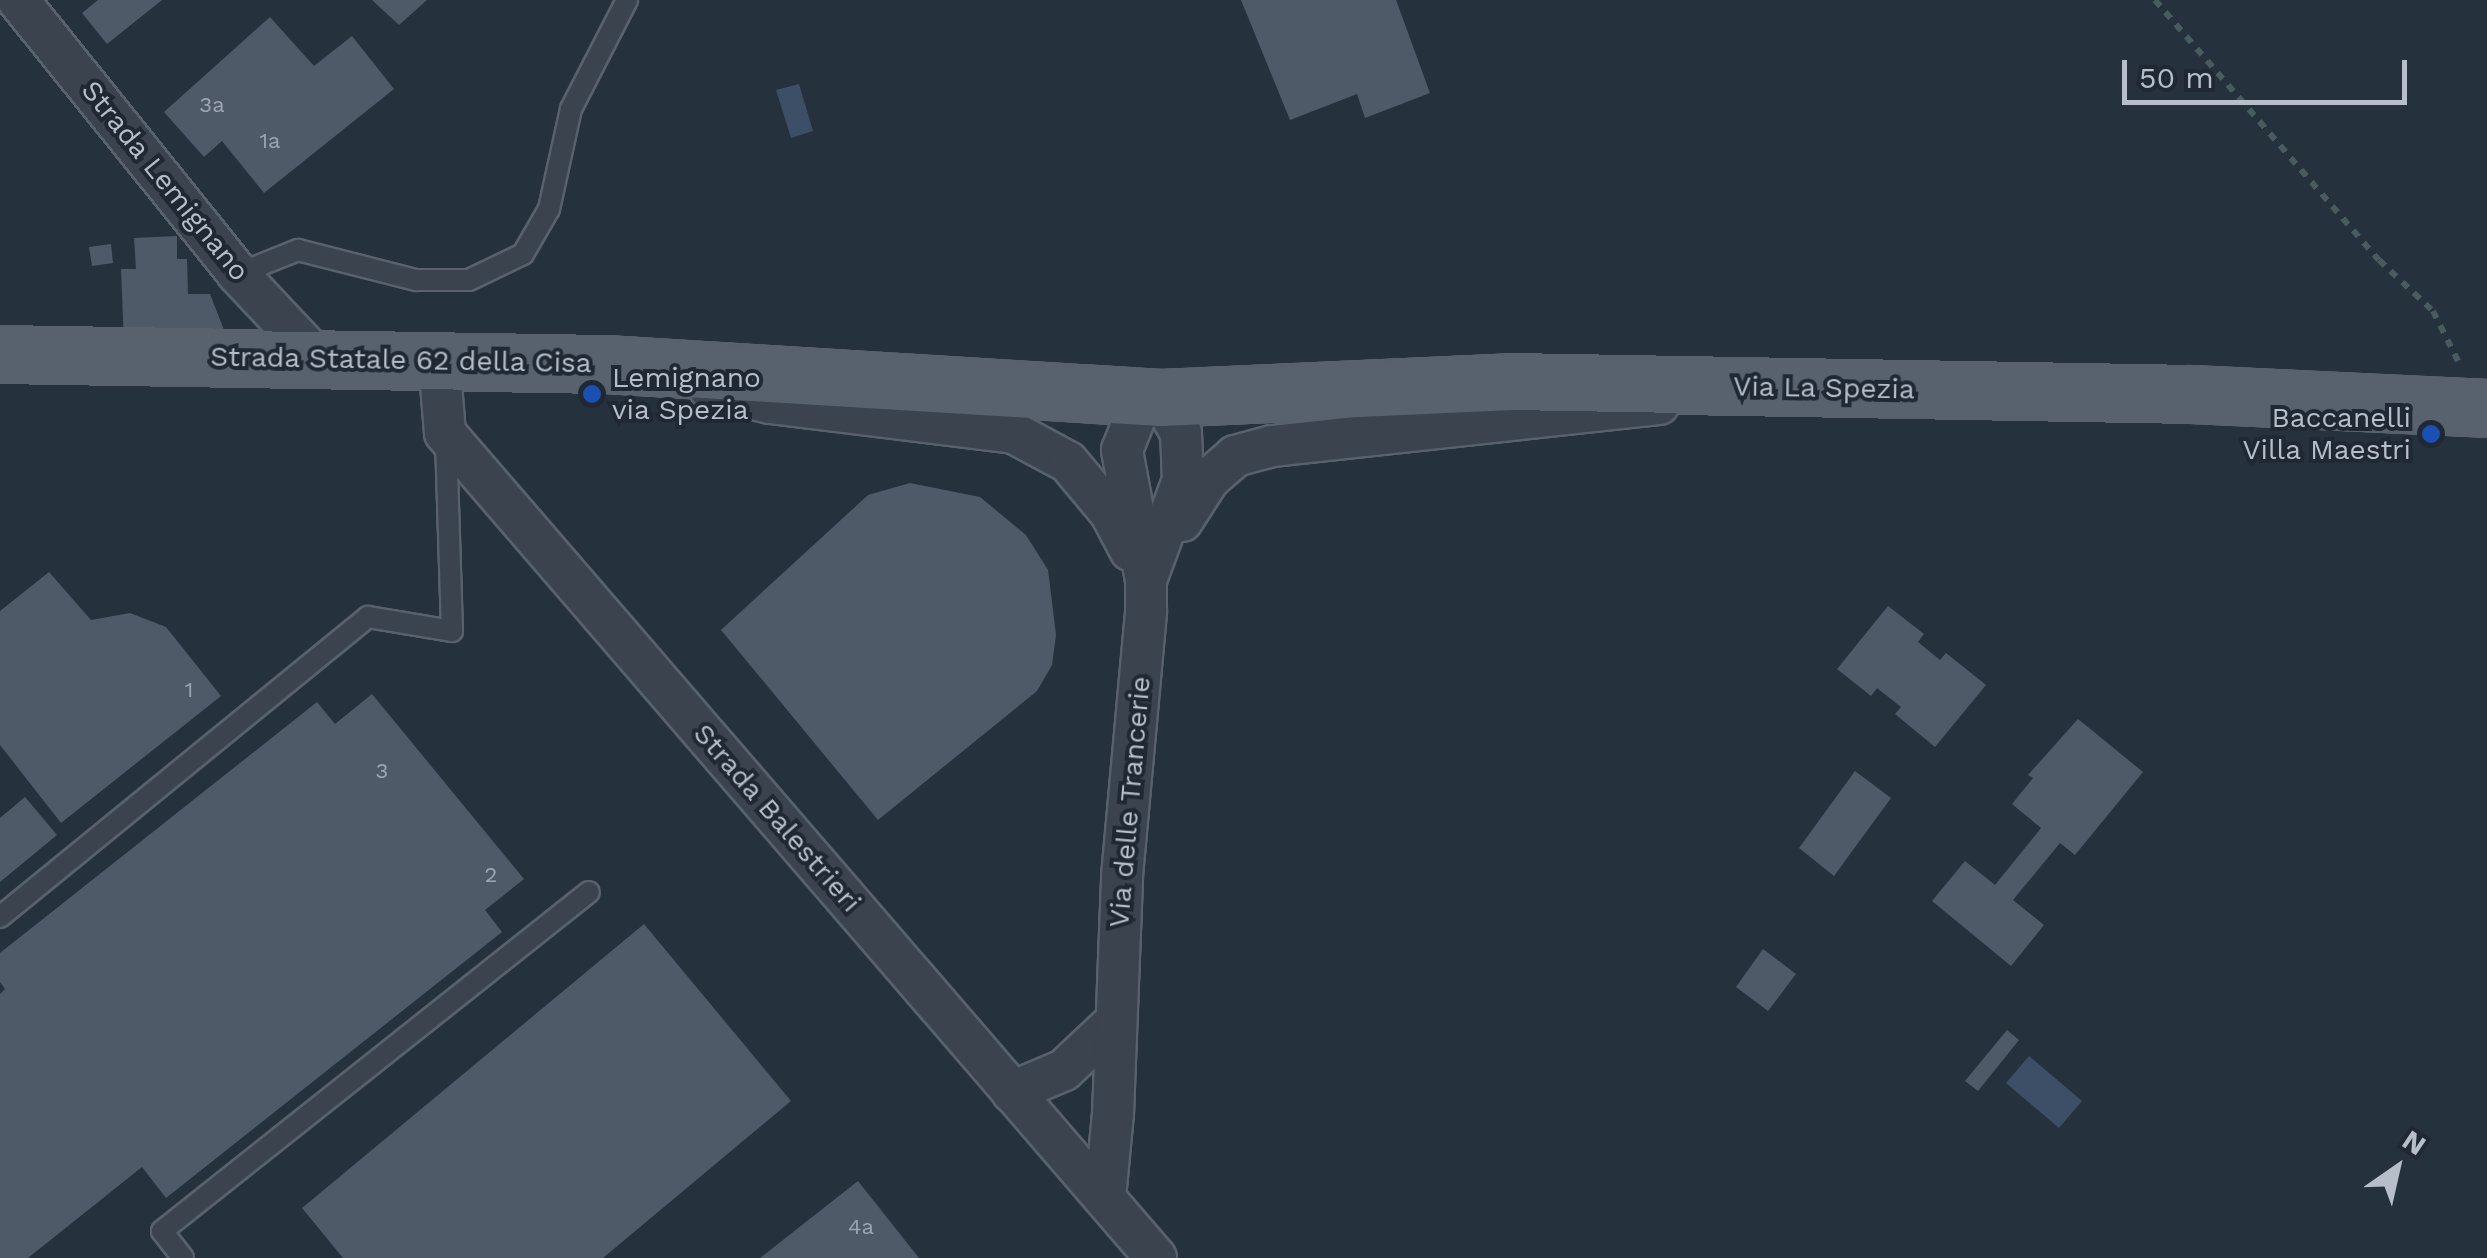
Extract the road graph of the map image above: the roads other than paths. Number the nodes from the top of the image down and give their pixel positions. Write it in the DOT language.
graph roads {
  1 [pos="18,0"];
  2 [pos="627,0"];
  3 [pos="238,274"];
  4 [pos="0,354"];
  5 [pos="317,358"];
  6 [pos="439,360"];
  7 [pos="605,364"];
  8 [pos="1762,386"];
  9 [pos="1160,398"];
  10 [pos="2484,408"];
  11 [pos="445,433"];
  12 [pos="1146,580"];
  13 [pos="589,892"];
  14 [pos="0,918"];
  15 [pos="1114,1024"];
  16 [pos="1012,1092"];
  17 [pos="1105,1198"];
  18 [pos="183,1258"];
  19 [pos="1156,1258"];
  1 -- 3 [label="street, Strada Lemignano"];
  2 -- 3 [label="lane"];
  3 -- 5 [label="street, Strada Lemignano"];
  4 -- 5 [label="main road, Strada Statale 62 della Cisa"];
  5 -- 6 [label="main road, Strada Statale 62 della Cisa"];
  6 -- 7 [label="main road, Strada Statale 62 della Cisa"];
  6 -- 11 [label="street"];
  7 -- 9 [label="main road, Strada Statale 62 della Cisa"];
  7 -- 12 [label="street"];
  8 -- 9 [label="main road, Via La Spezia"];
  8 -- 10 [label="main road, Via La Spezia"];
  8 -- 12 [label="street"];
  9 -- 12 [label="street"];
  9 -- 12 [label="street"];
  11 -- 14 [label="lane"];
  11 -- 16 [label="street, Strada Balestrieri"];
  12 -- 15 [label="street, Via delle Trancerie"];
  13 -- 18 [label="lane"];
  15 -- 16 [label="street"];
  15 -- 17 [label="street, Via delle Trancerie"];
  16 -- 17 [label="street, Strada Balestrieri"];
  17 -- 19 [label="street, Strada Balestrieri"];
}
